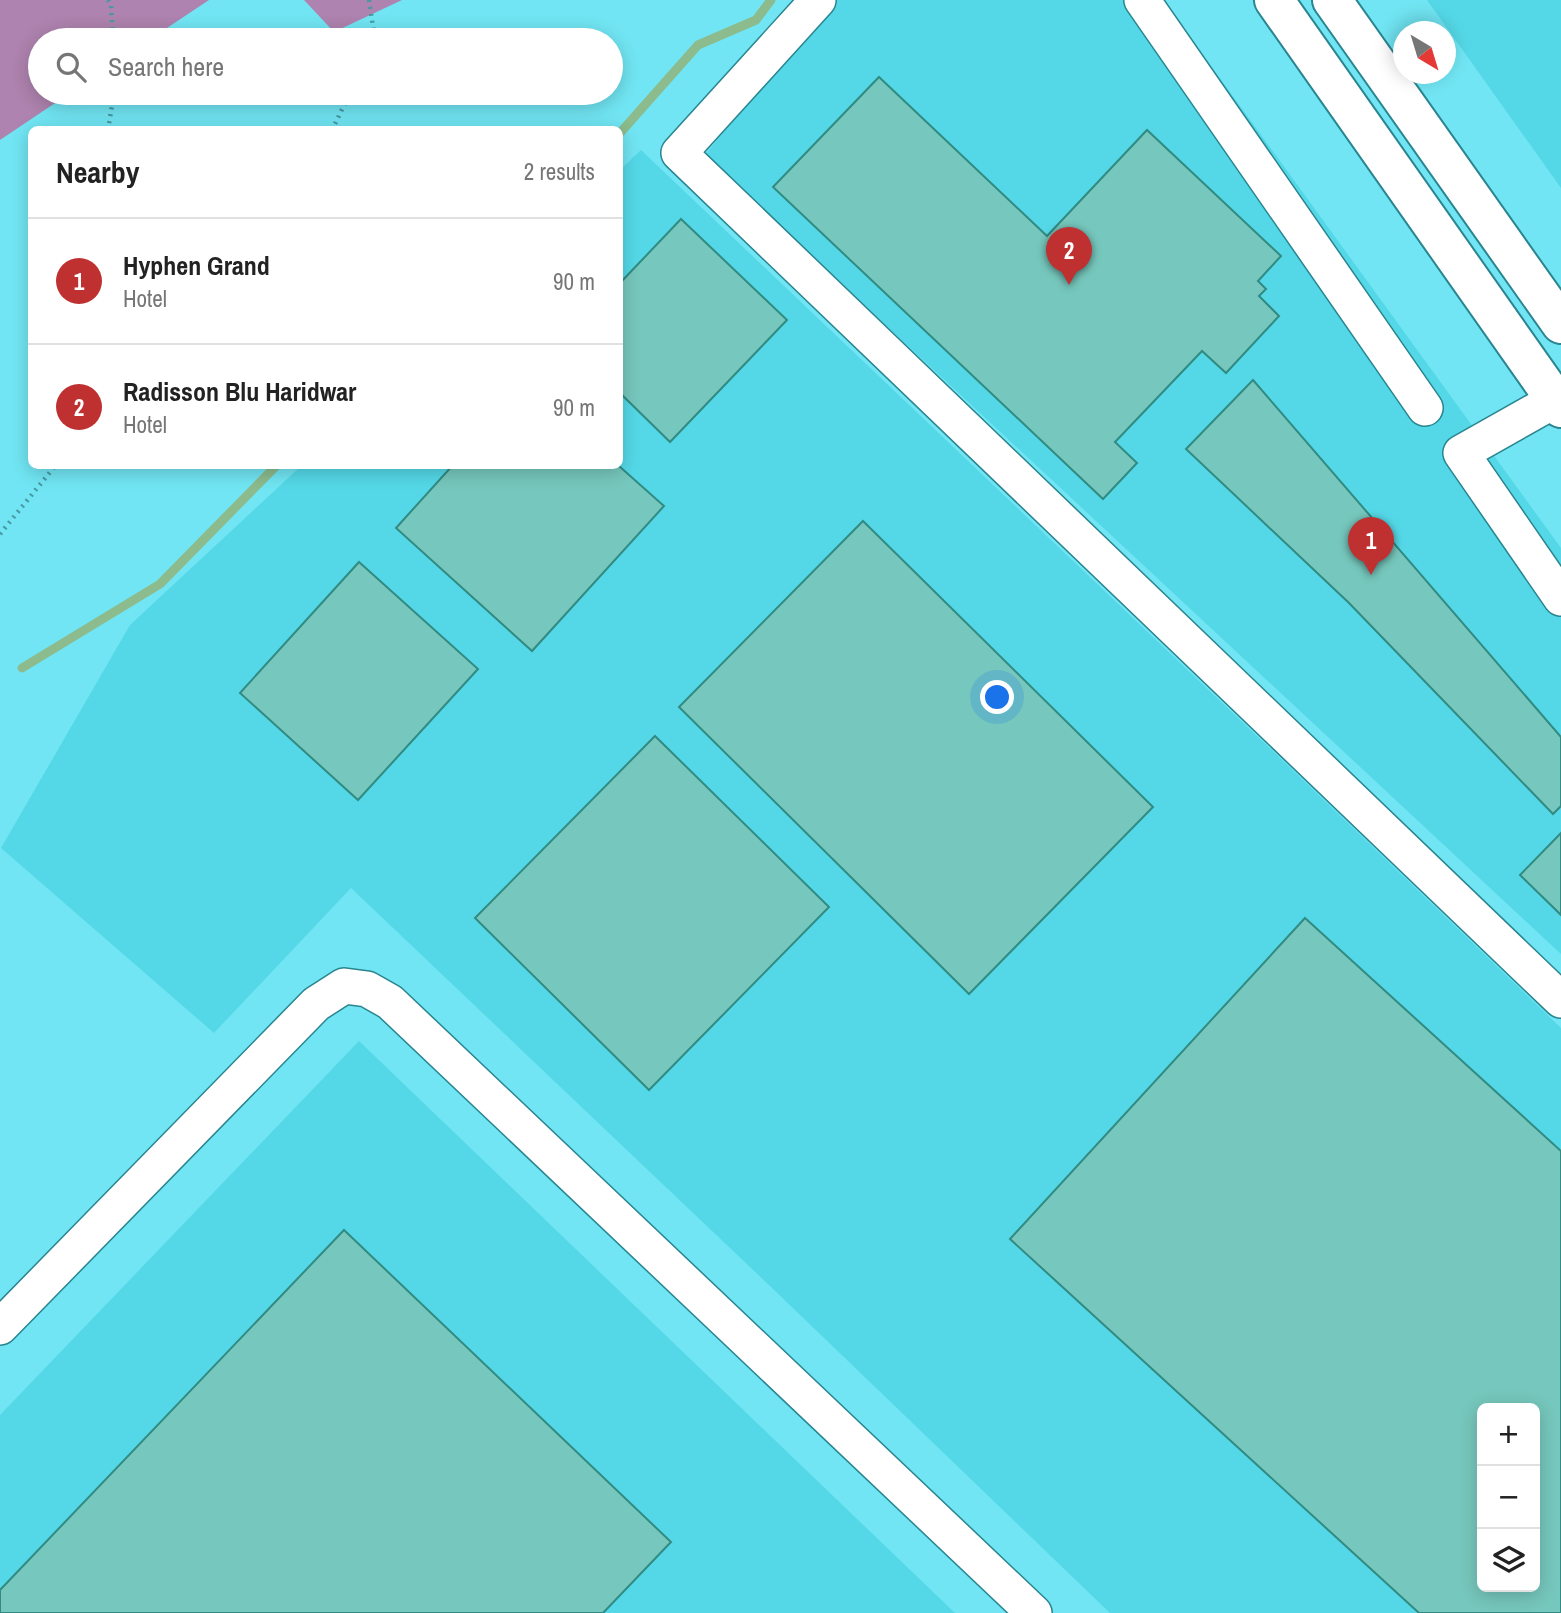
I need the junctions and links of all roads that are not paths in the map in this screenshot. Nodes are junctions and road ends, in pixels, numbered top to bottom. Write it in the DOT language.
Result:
graph roads {
  1 [pos="818,0"];
  2 [pos="1142,0"];
  3 [pos="1274,0"];
  4 [pos="1332,0"];
  5 [pos="1561,324"];
  6 [pos="1558,404"];
  7 [pos="1425,408"];
  8 [pos="1561,598"];
  9 [pos="1561,1000"];
  10 [pos="0,1327"];
  11 [pos="1034,1613"];
  1 -- 9 [label="street"];
  2 -- 7 [label="street"];
  3 -- 6 [label="main road"];
  4 -- 5 [label="main road"];
  6 -- 8 [label="street"];
  10 -- 11 [label="street"];
}
